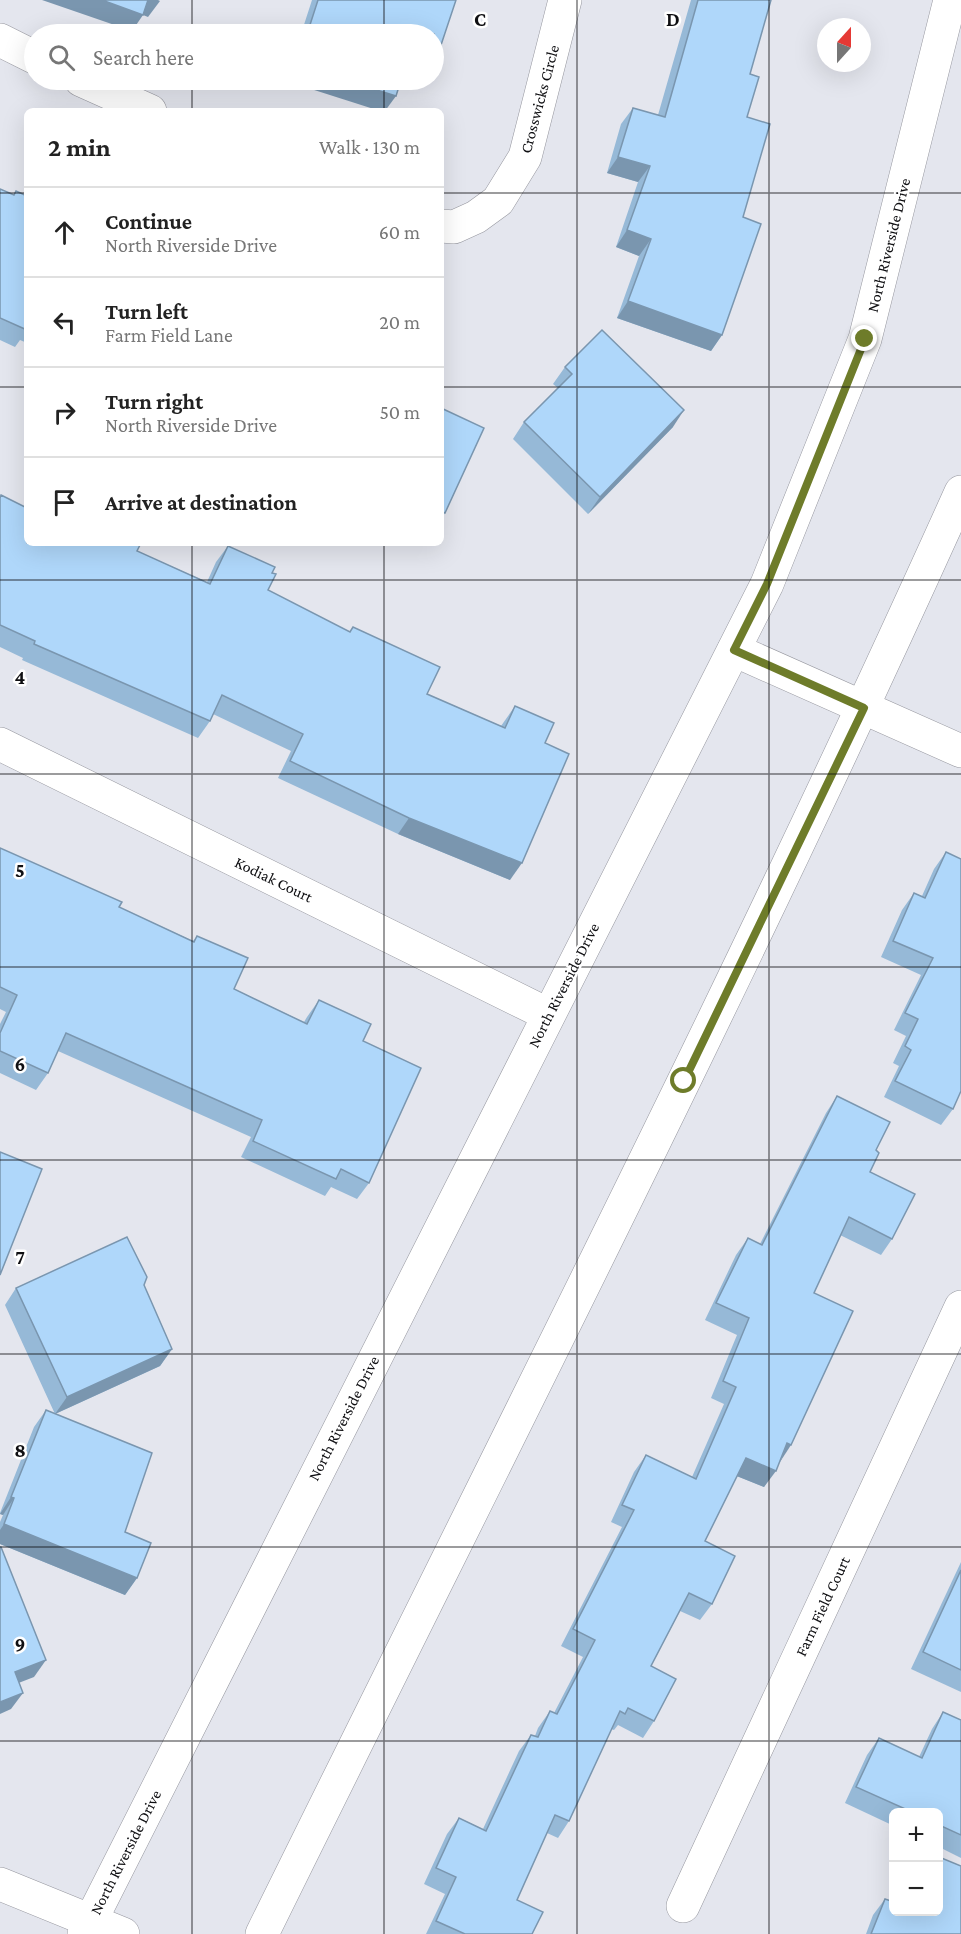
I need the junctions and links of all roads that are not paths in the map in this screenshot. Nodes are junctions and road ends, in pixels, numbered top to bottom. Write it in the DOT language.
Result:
graph roads {
  1 [pos="565,0"];
  2 [pos="950,0"];
  3 [pos="0,40"];
  4 [pos="24,52"];
  5 [pos="103,90"];
  6 [pos="143,108"];
  7 [pos="444,226"];
  8 [pos="961,492"];
  9 [pos="734,650"];
  10 [pos="864,708"];
  11 [pos="0,744"];
  12 [pos="961,751"];
  13 [pos="548,1014"];
  14 [pos="961,1307"];
  15 [pos="0,1884"];
  16 [pos="683,1906"];
  17 [pos="87,1927"];
  18 [pos="123,1934"];
  19 [pos="262,1934"];
  1 -- 7 [label="main road, Crosswicks Circle"];
  2 -- 9 [label="main road, North Riverside Drive"];
  3 -- 4 [label="main road"];
  5 -- 6 [label="main road"];
  8 -- 10 [label="main road"];
  9 -- 10 [label="main road"];
  9 -- 13 [label="main road, North Riverside Drive"];
  10 -- 12 [label="main road"];
  10 -- 19 [label="main road"];
  11 -- 13 [label="main road, Kodiak Court"];
  13 -- 17 [label="main road, North Riverside Drive"];
  14 -- 16 [label="main road, Farm Field Court"];
  15 -- 17 [label="main road"];
  17 -- 18 [label="main road"];
}
